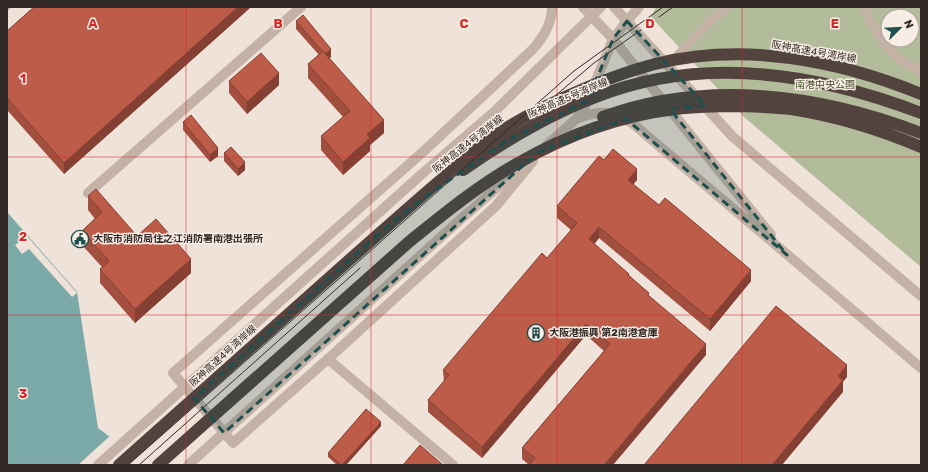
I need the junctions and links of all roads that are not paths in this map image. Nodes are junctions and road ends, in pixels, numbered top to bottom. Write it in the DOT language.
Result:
graph roads {
  1 [pos="301,7"];
  2 [pos="552,7"];
  3 [pos="583,7"];
  4 [pos="601,7"];
  5 [pos="614,7"];
  6 [pos="639,7"];
  7 [pos="727,7"];
  8 [pos="864,7"];
  9 [pos="592,16"];
  10 [pos="627,21"];
  11 [pos="613,39"];
  12 [pos="678,55"];
  13 [pos="921,72"];
  14 [pos="921,94"];
  15 [pos="921,113"];
  16 [pos="576,119"];
  17 [pos="921,133"];
  18 [pos="544,147"];
  19 [pos="921,147"];
  20 [pos="88,193"];
  21 [pos="391,223"];
  22 [pos="410,241"];
  23 [pos="787,255"];
  24 [pos="921,296"];
  25 [pos="328,359"];
  26 [pos="921,368"];
  27 [pos="98,465"];
  28 [pos="119,465"];
  29 [pos="158,465"];
  30 [pos="188,465"];
  31 [pos="453,465"];
  1 -- 20 [label="street"];
  2 -- 25 [label="street"];
  3 -- 9 [label="street"];
  4 -- 9 [label="street"];
  5 -- 10 [label="street"];
  6 -- 10 [label="street"];
  7 -- 12 [label="street"];
  8 -- 13 [label="street"];
  9 -- 11 [label="street"];
  9 -- 27 [label="street"];
  10 -- 11 [label="street"];
  10 -- 24 [label="street"];
  11 -- 16 [label="street"];
  11 -- 23 [label="street"];
  14 -- 21 [label="highway, 阪神高速4号湾岸線"];
  15 -- 21 [label="highway, 阪神高速5号湾岸線"];
  16 -- 18 [label="street"];
  16 -- 23 [label="street"];
  17 -- 22 [label="highway"];
  18 -- 25 [label="street"];
  18 -- 30 [label="street"];
  19 -- 22 [label="highway"];
  21 -- 28 [label="highway, 阪神高速4号湾岸線"];
  22 -- 29 [label="highway"];
  23 -- 26 [label="street"];
  25 -- 31 [label="street"];
}
